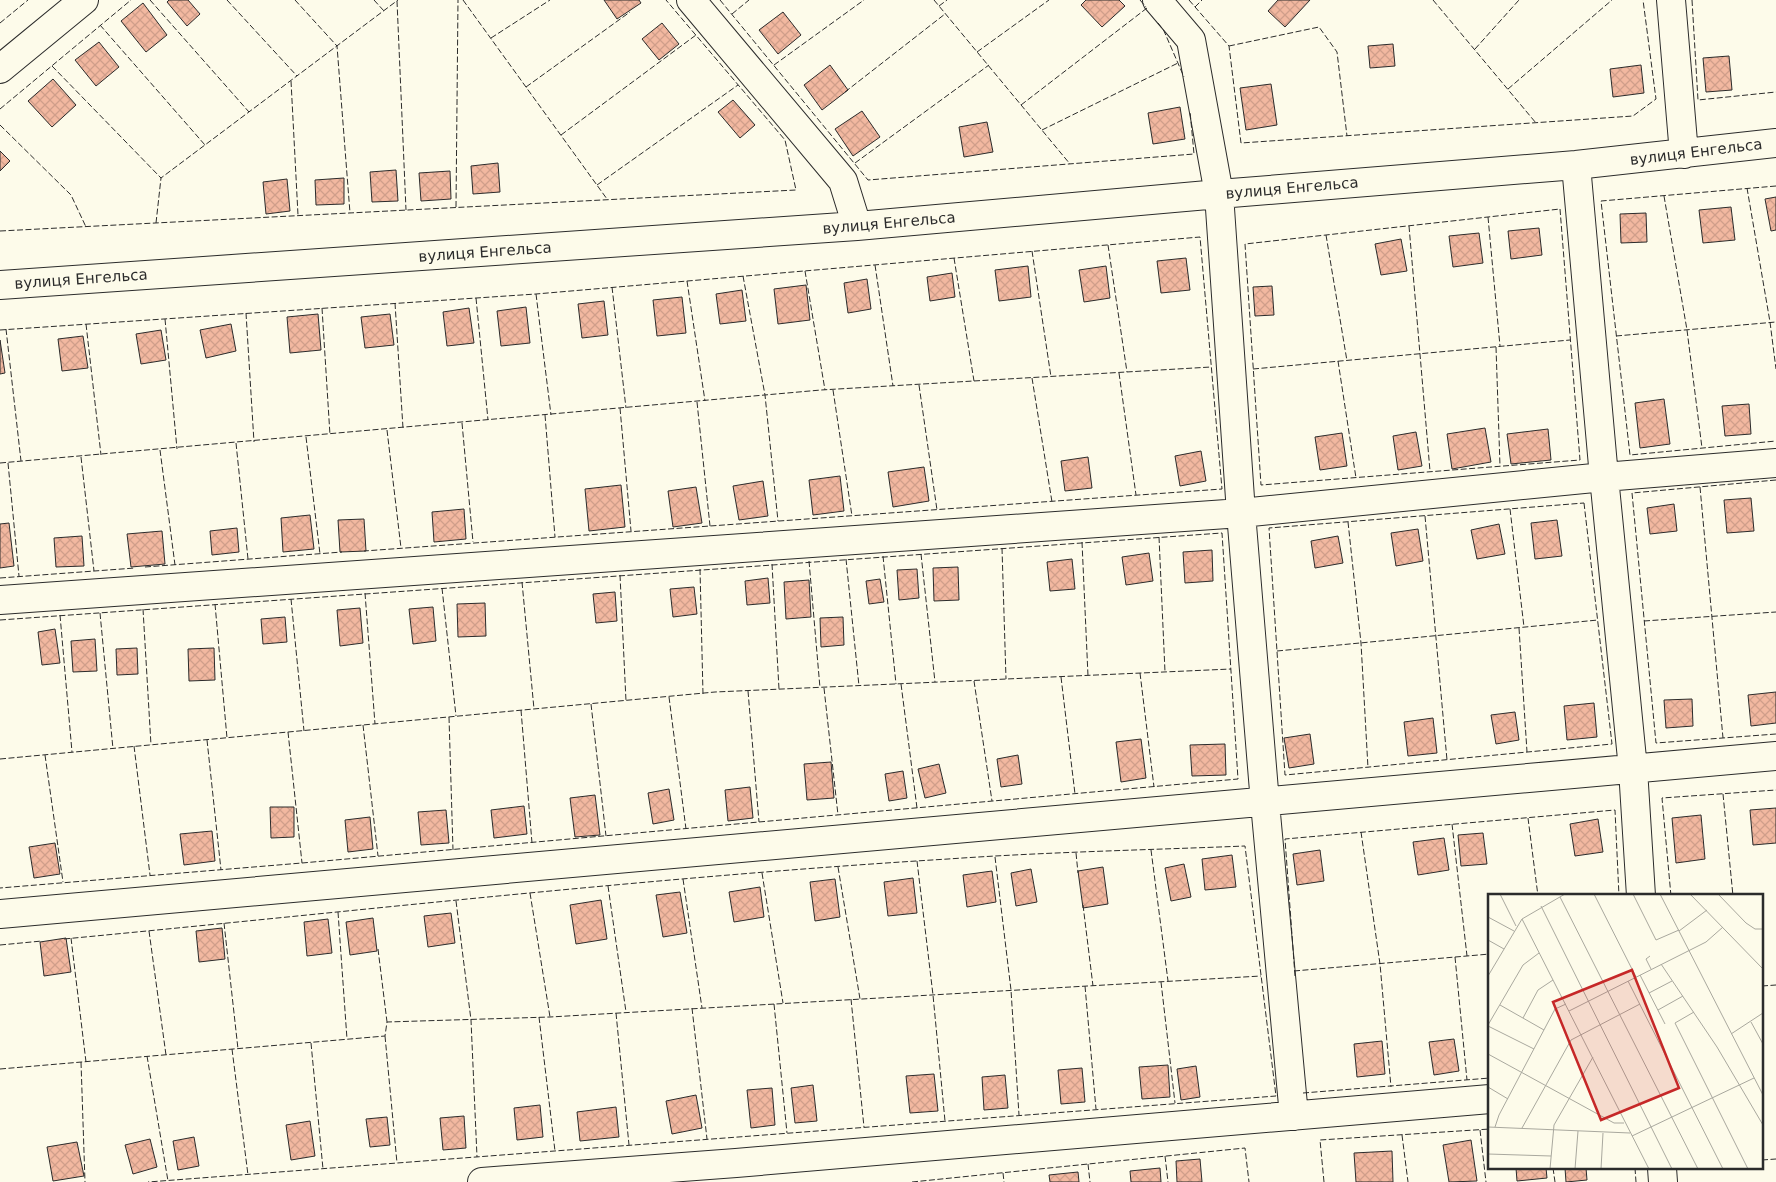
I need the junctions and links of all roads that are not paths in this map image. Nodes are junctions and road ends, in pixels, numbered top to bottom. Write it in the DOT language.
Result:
graph roads {
  1 [pos="84,0"];
  2 [pos="691,0"];
  3 [pos="1157,0"];
  4 [pos="1671,0"];
  5 [pos="0,69"];
  6 [pos="1776,143"];
  7 [pos="1684,154"];
  8 [pos="1576,165"];
  9 [pos="1219,194"];
  10 [pos="857,226"];
  11 [pos="0,285"];
  12 [pos="1776,463"];
  13 [pos="1604,478"];
  14 [pos="1241,513"];
  15 [pos="0,600"];
  16 [pos="1776,756"];
  17 [pos="1632,769"];
  18 [pos="1265,803"];
  19 [pos="1641,894"];
  20 [pos="0,914"];
  21 [pos="1488,1099"];
  22 [pos="1294,1116"];
  23 [pos="482,1182"];
  1 -- 5 [label="street"];
  2 -- 10 [label="street"];
  3 -- 9 [label="street"];
  4 -- 7 [label="street"];
  6 -- 7 [label="street, вулиця Енгельса"];
  7 -- 8 [label="street, вулиця Енгельса"];
  8 -- 9 [label="street, вулиця Енгельса"];
  8 -- 13 [label="street"];
  9 -- 10 [label="street, вулиця Енгельса"];
  9 -- 14 [label="street"];
  10 -- 11 [label="street, вулиця Енгельса"];
  12 -- 13 [label="street"];
  13 -- 14 [label="street"];
  13 -- 17 [label="street"];
  14 -- 15 [label="street"];
  14 -- 18 [label="street"];
  16 -- 17 [label="street"];
  17 -- 18 [label="street"];
  17 -- 19 [label="street"];
  18 -- 20 [label="street"];
  18 -- 22 [label="street"];
  21 -- 22 [label="street"];
  22 -- 23 [label="street"];
}
